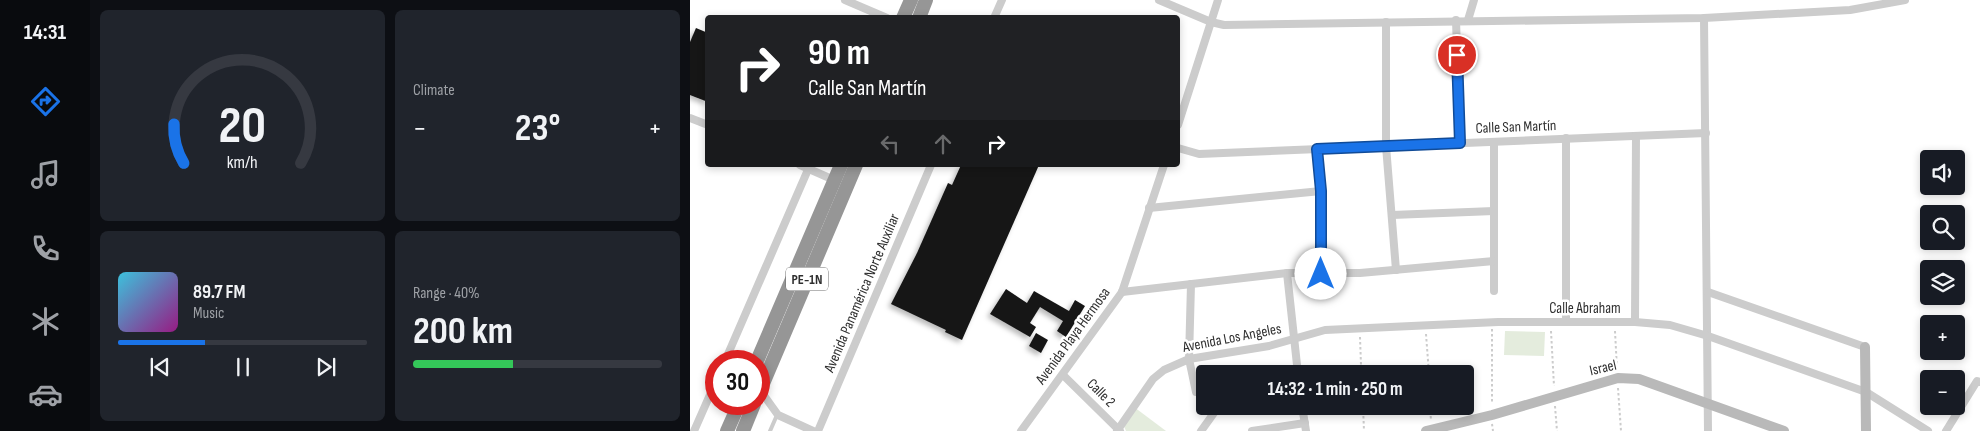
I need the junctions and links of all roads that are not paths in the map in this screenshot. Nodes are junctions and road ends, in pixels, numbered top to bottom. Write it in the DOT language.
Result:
graph roads {
  1 [pos="845,0"];
  2 [pos="911,0"];
  3 [pos="926,0"];
  4 [pos="1002,0"];
  5 [pos="1159,0"];
  6 [pos="1218,0"];
  7 [pos="1474,0"];
  8 [pos="1905,0"];
  9 [pos="861,3"];
  10 [pos="870,14"];
  11 [pos="904,15"];
  12 [pos="920,15"];
  13 [pos="995,15"];
  14 [pos="1704,18"];
  15 [pos="1456,20"];
  16 [pos="1468,20"];
  17 [pos="1211,22"];
  18 [pos="1386,22"];
  19 [pos="690,118"];
  20 [pos="1180,119"];
  21 [pos="705,124"];
  22 [pos="1706,133"];
  23 [pos="1636,136"];
  24 [pos="1566,138"];
  25 [pos="1494,142"];
  26 [pos="1460,143"];
  27 [pos="1386,146"];
  28 [pos="1180,149"];
  29 [pos="1317,149"];
  30 [pos="809,167"];
  31 [pos="839,167"];
  32 [pos="855,167"];
  33 [pos="930,167"];
  34 [pos="1163,167"];
  35 [pos="834,180"];
  36 [pos="1321,191"];
  37 [pos="1149,208"];
  38 [pos="1494,211"];
  39 [pos="1392,215"];
  40 [pos="1494,261"];
  41 [pos="1396,270"];
  42 [pos="1287,273"];
  43 [pos="1321,274"];
  44 [pos="1191,284"];
  45 [pos="1494,291"];
  46 [pos="1122,292"];
  47 [pos="1708,292"];
  48 [pos="1566,322"];
  49 [pos="1635,322"];
  50 [pos="1708,336"];
  51 [pos="1295,340"];
  52 [pos="1865,347"];
  53 [pos="730,350"];
  54 [pos="762,350"];
  55 [pos="1189,359"];
  56 [pos="1297,365"];
  57 [pos="770,366"];
  58 [pos="1063,375"];
  59 [pos="1979,381"];
  60 [pos="1196,392"];
  61 [pos="1866,392"];
  62 [pos="1708,404"];
  63 [pos="770,405"];
  64 [pos="705,406"];
  65 [pos="734,415"];
  66 [pos="749,415"];
  67 [pos="778,415"];
  68 [pos="1213,415"];
  69 [pos="1305,427"];
  70 [pos="1429,430"];
  71 [pos="694,431"];
  72 [pos="727,431"];
  73 [pos="742,431"];
  74 [pos="770,431"];
  75 [pos="813,431"];
  76 [pos="818,431"];
  77 [pos="1021,431"];
  78 [pos="1118,431"];
  79 [pos="1201,431"];
  80 [pos="1252,431"];
  81 [pos="1708,431"];
  82 [pos="1784,431"];
  83 [pos="1866,431"];
  84 [pos="1928,431"];
  85 [pos="1946,431"];
  1 -- 9 [label="street"];
  2 -- 11 [label="highway"];
  3 -- 12 [label="highway"];
  4 -- 13 [label="street"];
  5 -- 17 [label="street"];
  6 -- 17 [label="street"];
  7 -- 16 [label="street"];
  8 -- 14 [label="street"];
  9 -- 10 [label="street"];
  14 -- 16 [label="street"];
  14 -- 22 [label="street"];
  15 -- 16 [label="street"];
  15 -- 18 [label="street"];
  15 -- 26 [label="street"];
  17 -- 18 [label="street"];
  17 -- 20 [label="street"];
  18 -- 27 [label="street"];
  19 -- 21 [label="street"];
  22 -- 23 [label="street, Calle San Martín"];
  22 -- 47 [label="street"];
  23 -- 24 [label="street, Calle San Martín"];
  23 -- 49 [label="street"];
  24 -- 25 [label="street, Calle San Martín"];
  24 -- 48 [label="street"];
  25 -- 26 [label="street, Calle San Martín"];
  25 -- 38 [label="street"];
  26 -- 27 [label="street, Calle San Martín"];
  27 -- 29 [label="street, Calle San Martín"];
  27 -- 39 [label="street"];
  28 -- 29 [label="street, Calle San Martín"];
  29 -- 36 [label="street"];
  30 -- 35 [label="street"];
  30 -- 53 [label="street"];
  31 -- 35 [label="highway, PE-1N"];
  32 -- 57 [label="highway, PE-1N"];
  33 -- 76 [label="street, Avenida Panamérica Norte Auxiliar"];
  34 -- 37 [label="street, Avenida Playa Hermosa"];
  35 -- 54 [label="highway, PE-1N"];
  36 -- 37 [label="street"];
  36 -- 43 [label="street"];
  37 -- 46 [label="street, Avenida Playa Hermosa"];
  38 -- 39 [label="street"];
  38 -- 40 [label="street"];
  39 -- 41 [label="street"];
  40 -- 41 [label="street"];
  40 -- 45 [label="street"];
  41 -- 43 [label="street"];
  42 -- 43 [label="street"];
  42 -- 44 [label="street"];
  42 -- 51 [label="street"];
  44 -- 46 [label="street"];
  44 -- 55 [label="street"];
  46 -- 58 [label="street, Avenida Playa Hermosa"];
  47 -- 50 [label="street"];
  47 -- 52 [label="street"];
  48 -- 49 [label="street, Calle Abraham"];
  48 -- 51 [label="street, Calle Abraham"];
  49 -- 50 [label="street, Calle Abraham"];
  50 -- 61 [label="street, Calle Abraham"];
  50 -- 62 [label="street"];
  51 -- 55 [label="street, Avenida Los Angeles"];
  51 -- 56 [label="street"];
  52 -- 61 [label="street"];
  55 -- 60 [label="street"];
  55 -- 78 [label="street, Avenida Los Angeles"];
  58 -- 77 [label="street, Avenida Playa Hermosa"];
  58 -- 78 [label="street, Calle 2"];
  59 -- 85 [label="street"];
  61 -- 83 [label="street"];
  61 -- 84 [label="street, Calle Abraham"];
  62 -- 70 [label="street, Israel"];
  62 -- 81 [label="street"];
  62 -- 82 [label="street, Israel"];
  63 -- 67 [label="street"];
  64 -- 71 [label="street"];
  65 -- 72 [label="highway"];
  66 -- 73 [label="highway"];
  67 -- 74 [label="lane"];
  67 -- 75 [label="street"];
  68 -- 79 [label="street"];
  69 -- 80 [label="street"];
}
